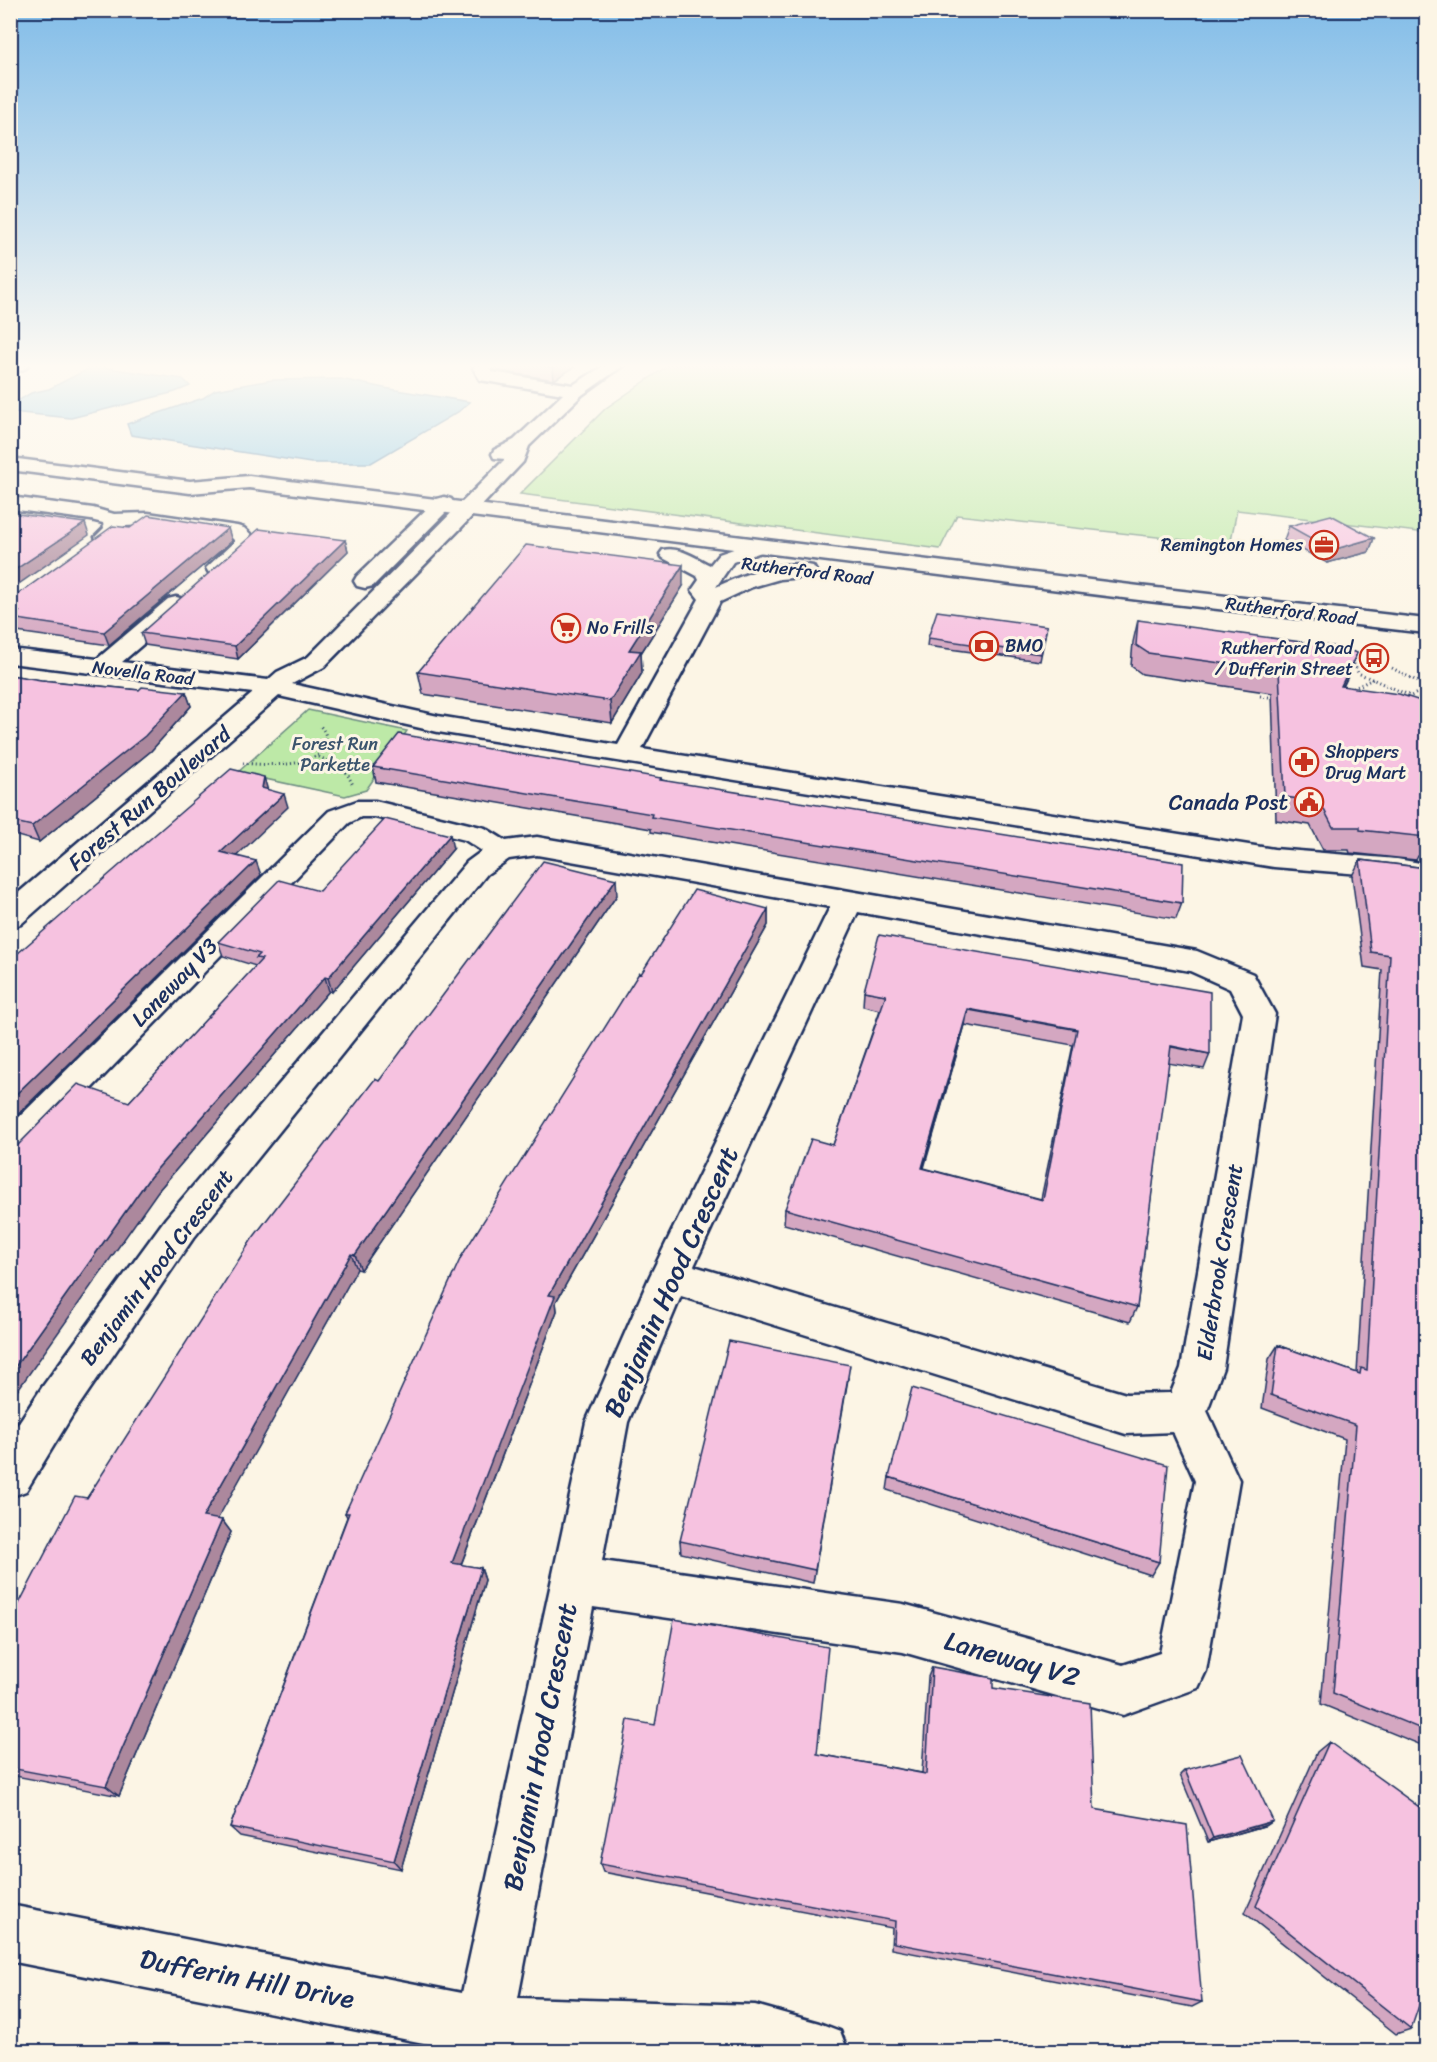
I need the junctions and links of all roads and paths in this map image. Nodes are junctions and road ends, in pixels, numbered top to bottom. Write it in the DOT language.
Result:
graph roads {
  1 [pos="491,461"];
  2 [pos="512,461"];
  3 [pos="10,464"];
  4 [pos="472,478"];
  5 [pos="190,487"];
  6 [pos="249,502"];
  7 [pos="10,503"];
  8 [pos="455,503"];
  9 [pos="113,520"];
  10 [pos="412,523"];
  11 [pos="451,527"];
  12 [pos="760,546"];
  13 [pos="86,551"];
  14 [pos="670,554"];
  15 [pos="723,561"];
  16 [pos="805,571"];
  17 [pos="711,589"];
  18 [pos="352,594"];
  19 [pos="1426,626"];
  20 [pos="305,643"];
  21 [pos="1426,646"];
  22 [pos="10,656"];
  23 [pos="1354,664"];
  24 [pos="101,668"];
  25 [pos="1392,668"];
  26 [pos="1373,680"];
  27 [pos="281,683"];
  28 [pos="1426,688"];
  29 [pos="1340,694"];
  30 [pos="1260,696"];
  31 [pos="1283,699"];
  32 [pos="314,721"];
  33 [pos="626,754"];
  34 [pos="319,757"];
  35 [pos="243,763"];
  36 [pos="348,813"];
  37 [pos="501,851"];
  38 [pos="1426,873"];
  39 [pos="848,901"];
  40 [pos="18,902"];
  41 [pos="10,1149"];
  42 [pos="670,1276"];
  43 [pos="1185,1412"];
  44 [pos="10,1476"];
  45 [pos="574,1581"];
  46 [pos="10,1933"];
  47 [pos="494,2043"];
  48 [pos="819,2052"];
  1 -- 4 [label="street"];
  2 -- 8 [label="street"];
  3 -- 5 [label="street, Rutherford Road"];
  5 -- 6 [label="street, Rutherford Road"];
  5 -- 8 [label="street, Rutherford Road"];
  7 -- 9 [label="street"];
  8 -- 10 [label="street"];
  8 -- 11 [label="street, Forest Run Boulevard"];
  8 -- 12 [label="street, Rutherford Road"];
  9 -- 13 [label="street"];
  9 -- 24 [label="street"];
  10 -- 11 [label="street, Rutherford Road"];
  10 -- 18 [label="street"];
  11 -- 14 [label="street, Rutherford Road"];
  11 -- 27 [label="street, Forest Run Boulevard"];
  12 -- 15 [label="street"];
  12 -- 19 [label="street, Rutherford Road"];
  14 -- 15 [label="street, Rutherford Road"];
  14 -- 17 [label="street"];
  15 -- 16 [label="street, Rutherford Road"];
  15 -- 17 [label="street"];
  16 -- 17 [label="street"];
  16 -- 21 [label="street, Rutherford Road"];
  17 -- 33 [label="street"];
  20 -- 27 [label="street, Forest Run Boulevard"];
  22 -- 24 [label="street, Novella Road"];
  23 -- 26 [label="path"];
  24 -- 27 [label="street, Novella Road"];
  25 -- 28 [label="path"];
  26 -- 28 [label="path"];
  26 -- 29 [label="path"];
  27 -- 33 [label="street, Novella Road"];
  27 -- 40 [label="street, Forest Run Boulevard"];
  30 -- 31 [label="path"];
  32 -- 34 [label="path"];
  33 -- 38 [label="street, Novella Road"];
  34 -- 35 [label="path"];
  34 -- 36 [label="path"];
  36 -- 37 [label="street"];
  36 -- 41 [label="street, Laneway V3"];
  37 -- 39 [label="street, Benjamin Hood Crescent"];
  37 -- 44 [label="street, Benjamin Hood Crescent"];
  39 -- 42 [label="street, Benjamin Hood Crescent"];
  39 -- 43 [label="street, Elderbrook Crescent"];
  42 -- 43 [label="street"];
  42 -- 45 [label="street, Benjamin Hood Crescent"];
  43 -- 45 [label="street, Laneway V2"];
  45 -- 47 [label="street, Benjamin Hood Crescent"];
  46 -- 47 [label="street, Dufferin Hill Drive"];
  47 -- 48 [label="street, Dufferin Hill Drive"];
}
